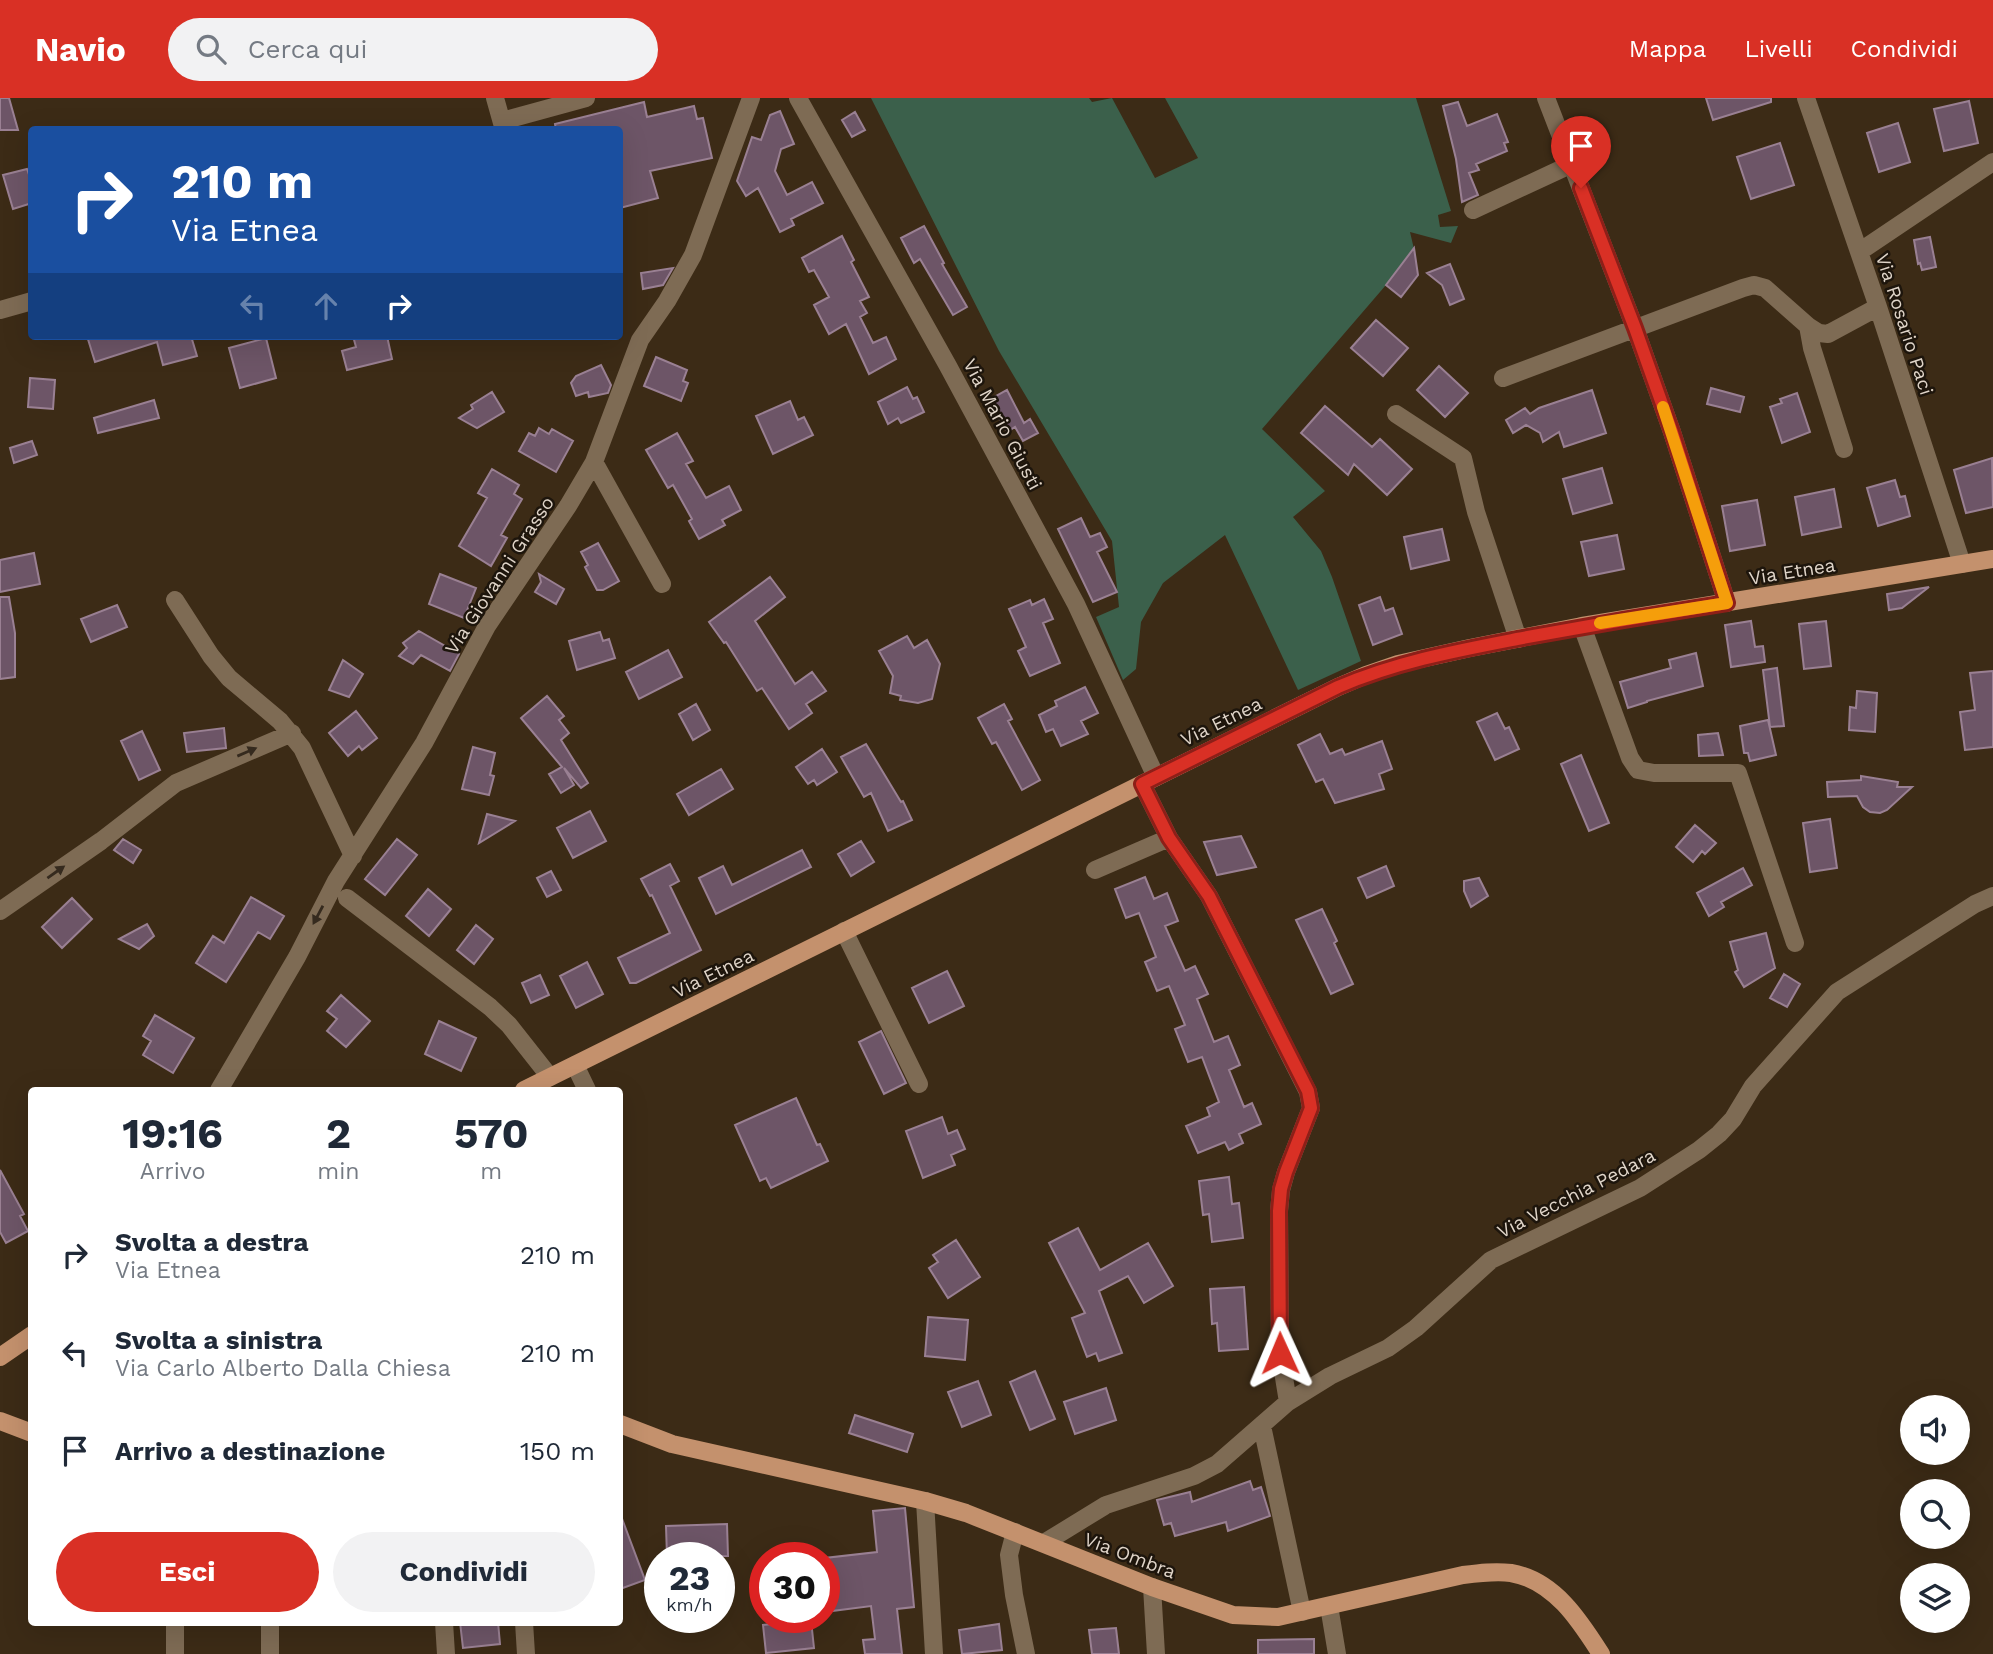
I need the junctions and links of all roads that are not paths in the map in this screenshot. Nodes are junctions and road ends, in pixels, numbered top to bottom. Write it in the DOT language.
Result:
graph roads {
  1 [pos="495,98"];
  2 [pos="586,98"];
  3 [pos="751,98"];
  4 [pos="798,98"];
  5 [pos="1546,98"];
  6 [pos="1806,98"];
  7 [pos="503,125"];
  8 [pos="1993,162"];
  9 [pos="1572,164"];
  10 [pos="1473,210"];
  11 [pos="1859,252"];
  12 [pos="28,303"];
  13 [pos="1878,307"];
  14 [pos="0,310"];
  15 [pos="1808,326"];
  16 [pos="1635,328"];
  17 [pos="1503,378"];
  18 [pos="1396,414"];
  19 [pos="1844,449"];
  20 [pos="594,462"];
  21 [pos="1993,559"];
  22 [pos="1962,564"];
  23 [pos="662,584"];
  24 [pos="175,600"];
  25 [pos="1727,603"];
  26 [pos="1582,626"];
  27 [pos="1518,639"];
  28 [pos="292,733"];
  29 [pos="1149,781"];
  30 [pos="1169,838"];
  31 [pos="353,856"];
  32 [pos="1095,870"];
  33 [pos="1993,896"];
  34 [pos="347,898"];
  35 [pos="0,911"];
  36 [pos="844,931"];
  37 [pos="1795,943"];
  38 [pos="575,1065"];
  39 [pos="550,1077"];
  40 [pos="919,1084"];
  41 [pos="221,1087"];
  42 [pos="530,1087"];
  43 [pos="586,1087"];
  44 [pos="28,1335"];
  45 [pos="28,1337"];
  46 [pos="0,1345"];
  47 [pos="0,1357"];
  48 [pos="1288,1402"];
  49 [pos="0,1421"];
  50 [pos="623,1425"];
  51 [pos="1262,1426"];
  52 [pos="0,1432"];
  53 [pos="28,1432"];
  54 [pos="28,1434"];
  55 [pos="925,1501"];
  56 [pos="1015,1532"];
  57 [pos="1044,1543"];
  58 [pos="1152,1587"];
  59 [pos="1329,1606"];
  60 [pos="1302,1612"];
  61 [pos="176,1626"];
  62 [pos="270,1626"];
  63 [pos="444,1626"];
  64 [pos="524,1626"];
  65 [pos="174,1654"];
  66 [pos="270,1654"];
  67 [pos="446,1654"];
  68 [pos="526,1654"];
  69 [pos="934,1654"];
  70 [pos="1026,1654"];
  71 [pos="1156,1654"];
  72 [pos="1337,1654"];
  73 [pos="1601,1654"];
  1 -- 7 [label="street"];
  2 -- 7 [label="street"];
  3 -- 20 [label="street, Via Giovanni Grasso"];
  4 -- 29 [label="street, Via Mario Giusti"];
  5 -- 9 [label="street"];
  6 -- 11 [label="street, Via Rosario Paci"];
  8 -- 11 [label="street"];
  9 -- 10 [label="street"];
  9 -- 16 [label="street"];
  11 -- 13 [label="street, Via Rosario Paci"];
  12 -- 14 [label="street"];
  13 -- 15 [label="street"];
  13 -- 22 [label="street, Via Rosario Paci"];
  15 -- 16 [label="street"];
  15 -- 19 [label="street"];
  16 -- 17 [label="street"];
  16 -- 25 [label="street"];
  18 -- 27 [label="street"];
  20 -- 23 [label="street"];
  20 -- 31 [label="street, Via Giovanni Grasso"];
  21 -- 22 [label="main road, Via Etnea"];
  22 -- 25 [label="main road, Via Etnea"];
  24 -- 28 [label="street"];
  25 -- 26 [label="main road, Via Etnea"];
  26 -- 27 [label="main road, Via Etnea"];
  26 -- 37 [label="street"];
  27 -- 29 [label="main road, Via Etnea"];
  28 -- 31 [label="street"];
  35 -- 28 [label="street, one-way"];
  29 -- 30 [label="street, Via Mario Giusti"];
  29 -- 36 [label="main road, Via Etnea"];
  30 -- 32 [label="street"];
  30 -- 48 [label="street, Via Mario Giusti"];
  31 -- 41 [label="street, Via Giovanni Grasso, one-way"];
  33 -- 48 [label="street, Via Vecchia Pedara"];
  34 -- 39 [label="street"];
  36 -- 38 [label="main road, Via Etnea"];
  36 -- 40 [label="street"];
  38 -- 39 [label="main road, Via Etnea"];
  38 -- 43 [label="street"];
  39 -- 42 [label="main road, Via Etnea"];
  44 -- 46 [label="main road"];
  45 -- 47 [label="main road"];
  48 -- 51 [label="street, Via Vecchia Pedara"];
  49 -- 53 [label="main road"];
  50 -- 55 [label="main road, Via Ombra"];
  51 -- 57 [label="street, Via Vecchia Pedara"];
  51 -- 60 [label="street"];
  52 -- 54 [label="main road"];
  55 -- 56 [label="main road, Via Ombra"];
  55 -- 69 [label="street"];
  56 -- 57 [label="main road, Via Ombra"];
  56 -- 70 [label="street"];
  57 -- 58 [label="main road, Via Ombra"];
  58 -- 60 [label="main road, Via Ombra"];
  58 -- 71 [label="street"];
  59 -- 60 [label="main road, Via Ombra"];
  59 -- 72 [label="street"];
  59 -- 73 [label="main road, Via Ombra"];
  61 -- 65 [label="street"];
  62 -- 66 [label="street"];
  63 -- 67 [label="street"];
  64 -- 68 [label="street"];
}
